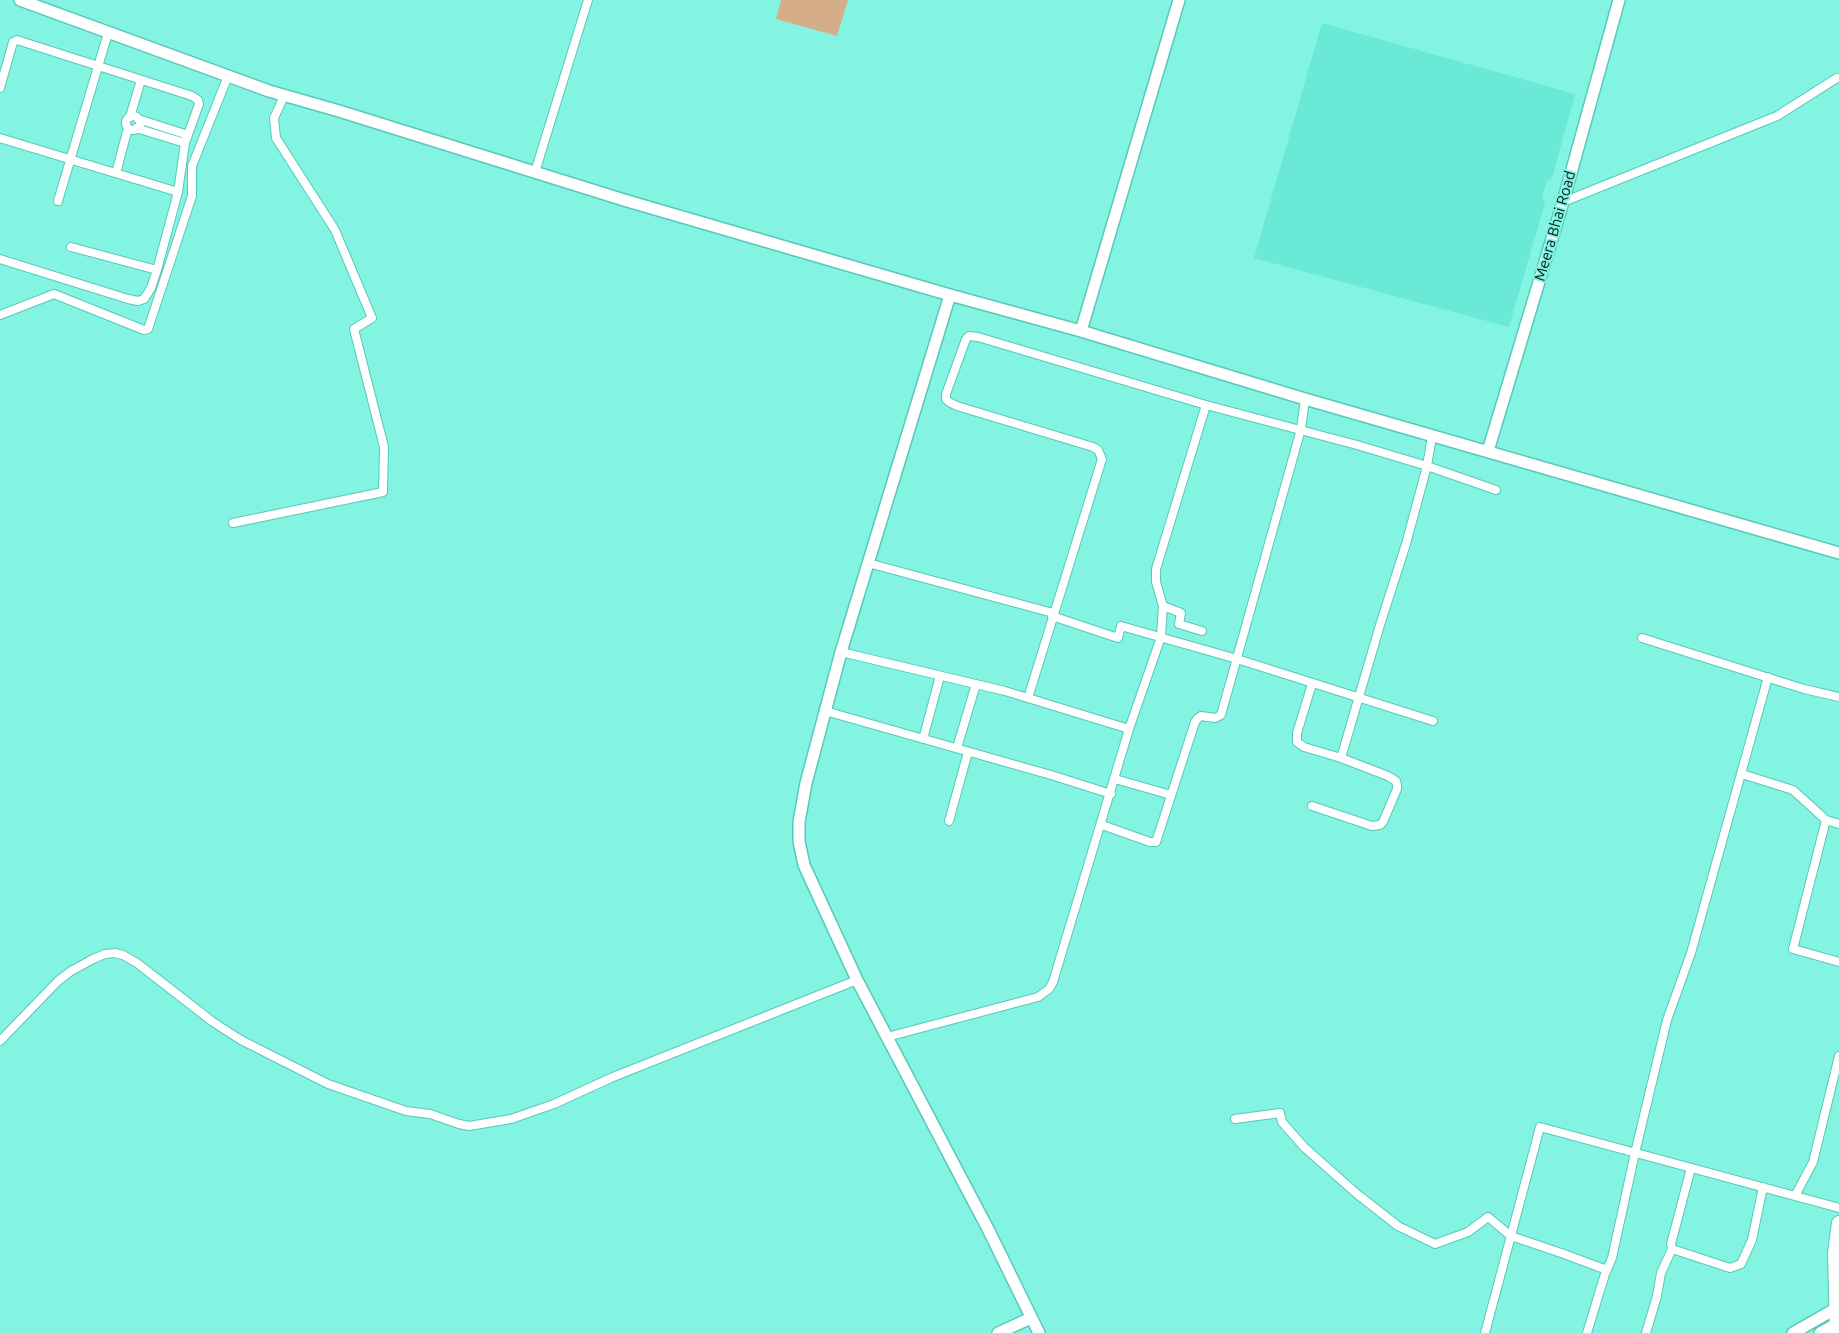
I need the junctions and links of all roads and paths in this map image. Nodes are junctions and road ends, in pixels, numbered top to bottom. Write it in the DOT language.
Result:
graph roads {
  1 [pos="20,0"];
  2 [pos="588,0"];
  3 [pos="1179,0"];
  4 [pos="1619,0"];
  5 [pos="108,32"];
  6 [pos="98,66"];
  7 [pos="228,76"];
  8 [pos="1837,78"];
  9 [pos="141,80"];
  10 [pos="0,88"];
  11 [pos="284,96"];
  12 [pos="134,118"];
  13 [pos="132,128"];
  14 [pos="0,138"];
  15 [pos="186,139"];
  16 [pos="69,160"];
  17 [pos="534,172"];
  18 [pos="116,173"];
  19 [pos="178,192"];
  20 [pos="58,201"];
  21 [pos="1563,202"];
  22 [pos="71,247"];
  23 [pos="0,259"];
  24 [pos="156,270"];
  25 [pos="950,295"];
  26 [pos="0,315"];
  27 [pos="1081,331"];
  28 [pos="1305,399"];
  29 [pos="1206,405"];
  30 [pos="1301,429"];
  31 [pos="1432,436"];
  32 [pos="1488,451"];
  33 [pos="1427,466"];
  34 [pos="1496,490"];
  35 [pos="233,523"];
  36 [pos="1839,553"];
  37 [pos="868,563"];
  38 [pos="1164,606"];
  39 [pos="1053,615"];
  40 [pos="1202,631"];
  41 [pos="1161,637"];
  42 [pos="1642,638"];
  43 [pos="841,652"];
  44 [pos="1237,659"];
  45 [pos="940,676"];
  46 [pos="1768,677"];
  47 [pos="976,684"];
  48 [pos="1312,684"];
  49 [pos="1839,697"];
  50 [pos="1028,698"];
  51 [pos="1358,698"];
  52 [pos="825,711"];
  53 [pos="1433,721"];
  54 [pos="1129,729"];
  55 [pos="923,739"];
  56 [pos="957,748"];
  57 [pos="968,752"];
  58 [pos="1341,758"];
  59 [pos="1742,774"];
  60 [pos="1115,779"];
  61 [pos="1110,794"];
  62 [pos="1171,796"];
  63 [pos="1312,806"];
  64 [pos="1826,820"];
  65 [pos="949,821"];
  66 [pos="1839,824"];
  67 [pos="1102,825"];
  68 [pos="1839,962"];
  69 [pos="857,980"];
  70 [pos="887,1036"];
  71 [pos="0,1041"];
  72 [pos="1839,1056"];
  73 [pos="1235,1118"];
  74 [pos="1635,1152"];
  75 [pos="1691,1168"];
  76 [pos="1763,1187"];
  77 [pos="1795,1196"];
  78 [pos="1839,1208"];
  79 [pos="1839,1224"];
  80 [pos="1510,1236"];
  81 [pos="1672,1249"];
  82 [pos="1607,1270"];
  83 [pos="1835,1309"];
  84 [pos="1031,1318"];
  85 [pos="1836,1328"];
  86 [pos="998,1333"];
  87 [pos="1039,1333"];
  88 [pos="1485,1333"];
  89 [pos="1587,1333"];
  90 [pos="1646,1333"];
  91 [pos="1793,1333"];
  92 [pos="1820,1333"];
  1 -- 5 [label="street"];
  2 -- 17 [label="street"];
  3 -- 27 [label="street"];
  4 -- 21 [label="street, Meera Bhai Road"];
  5 -- 6 [label="street"];
  5 -- 7 [label="street"];
  6 -- 9 [label="street"];
  6 -- 10 [label="street"];
  6 -- 16 [label="street"];
  7 -- 11 [label="street"];
  7 -- 26 [label="street"];
  8 -- 21 [label="street"];
  9 -- 12 [label="street"];
  9 -- 15 [label="street"];
  11 -- 17 [label="street"];
  11 -- 35 [label="street"];
  12 -- 13 [label="street"];
  12 -- 13 [label="street"];
  12 -- 15 [label="street"];
  13 -- 15 [label="street"];
  13 -- 18 [label="street"];
  14 -- 16 [label="street"];
  15 -- 19 [label="street"];
  16 -- 18 [label="street"];
  16 -- 20 [label="street"];
  17 -- 25 [label="street"];
  18 -- 19 [label="street"];
  19 -- 24 [label="street"];
  21 -- 32 [label="street, Meera Bhai Road"];
  22 -- 24 [label="street"];
  23 -- 24 [label="street"];
  25 -- 27 [label="street"];
  25 -- 37 [label="street"];
  27 -- 28 [label="street"];
  28 -- 30 [label="street"];
  28 -- 31 [label="street"];
  29 -- 30 [label="street"];
  29 -- 38 [label="street"];
  29 -- 39 [label="street"];
  30 -- 33 [label="street"];
  30 -- 44 [label="street"];
  31 -- 32 [label="street"];
  31 -- 33 [label="street"];
  32 -- 36 [label="street"];
  33 -- 34 [label="street"];
  33 -- 51 [label="street"];
  37 -- 39 [label="street"];
  37 -- 43 [label="street"];
  38 -- 40 [label="street"];
  38 -- 41 [label="street"];
  39 -- 41 [label="street"];
  39 -- 50 [label="street"];
  41 -- 44 [label="street"];
  41 -- 54 [label="street"];
  42 -- 46 [label="street"];
  43 -- 45 [label="street"];
  43 -- 52 [label="street"];
  44 -- 48 [label="street"];
  44 -- 62 [label="street"];
  45 -- 47 [label="street"];
  45 -- 55 [label="street"];
  46 -- 49 [label="street"];
  46 -- 59 [label="street"];
  47 -- 50 [label="street"];
  47 -- 56 [label="street"];
  48 -- 51 [label="street"];
  48 -- 58 [label="street"];
  50 -- 54 [label="street"];
  51 -- 53 [label="street"];
  51 -- 58 [label="street"];
  52 -- 55 [label="street"];
  52 -- 69 [label="street"];
  54 -- 60 [label="street"];
  55 -- 56 [label="street"];
  56 -- 57 [label="street"];
  57 -- 61 [label="street"];
  57 -- 65 [label="street"];
  58 -- 63 [label="street"];
  59 -- 64 [label="street"];
  59 -- 74 [label="street"];
  60 -- 61 [label="street"];
  60 -- 62 [label="street"];
  61 -- 67 [label="street"];
  62 -- 67 [label="street"];
  64 -- 66 [label="street"];
  64 -- 68 [label="street"];
  67 -- 70 [label="street"];
  69 -- 70 [label="street"];
  69 -- 71 [label="street"];
  70 -- 84 [label="street"];
  72 -- 77 [label="street"];
  73 -- 80 [label="street"];
  74 -- 75 [label="street"];
  74 -- 80 [label="street"];
  74 -- 82 [label="street"];
  75 -- 76 [label="street"];
  75 -- 81 [label="street"];
  76 -- 77 [label="street"];
  76 -- 81 [label="street"];
  77 -- 78 [label="street"];
  79 -- 83 [label="highway"];
  80 -- 82 [label="street"];
  80 -- 88 [label="street"];
  81 -- 90 [label="street"];
  82 -- 89 [label="street"];
  83 -- 85 [label="highway"];
  83 -- 91 [label="street"];
  84 -- 86 [label="street"];
  84 -- 87 [label="street"];
  85 -- 92 [label="street"];
}
